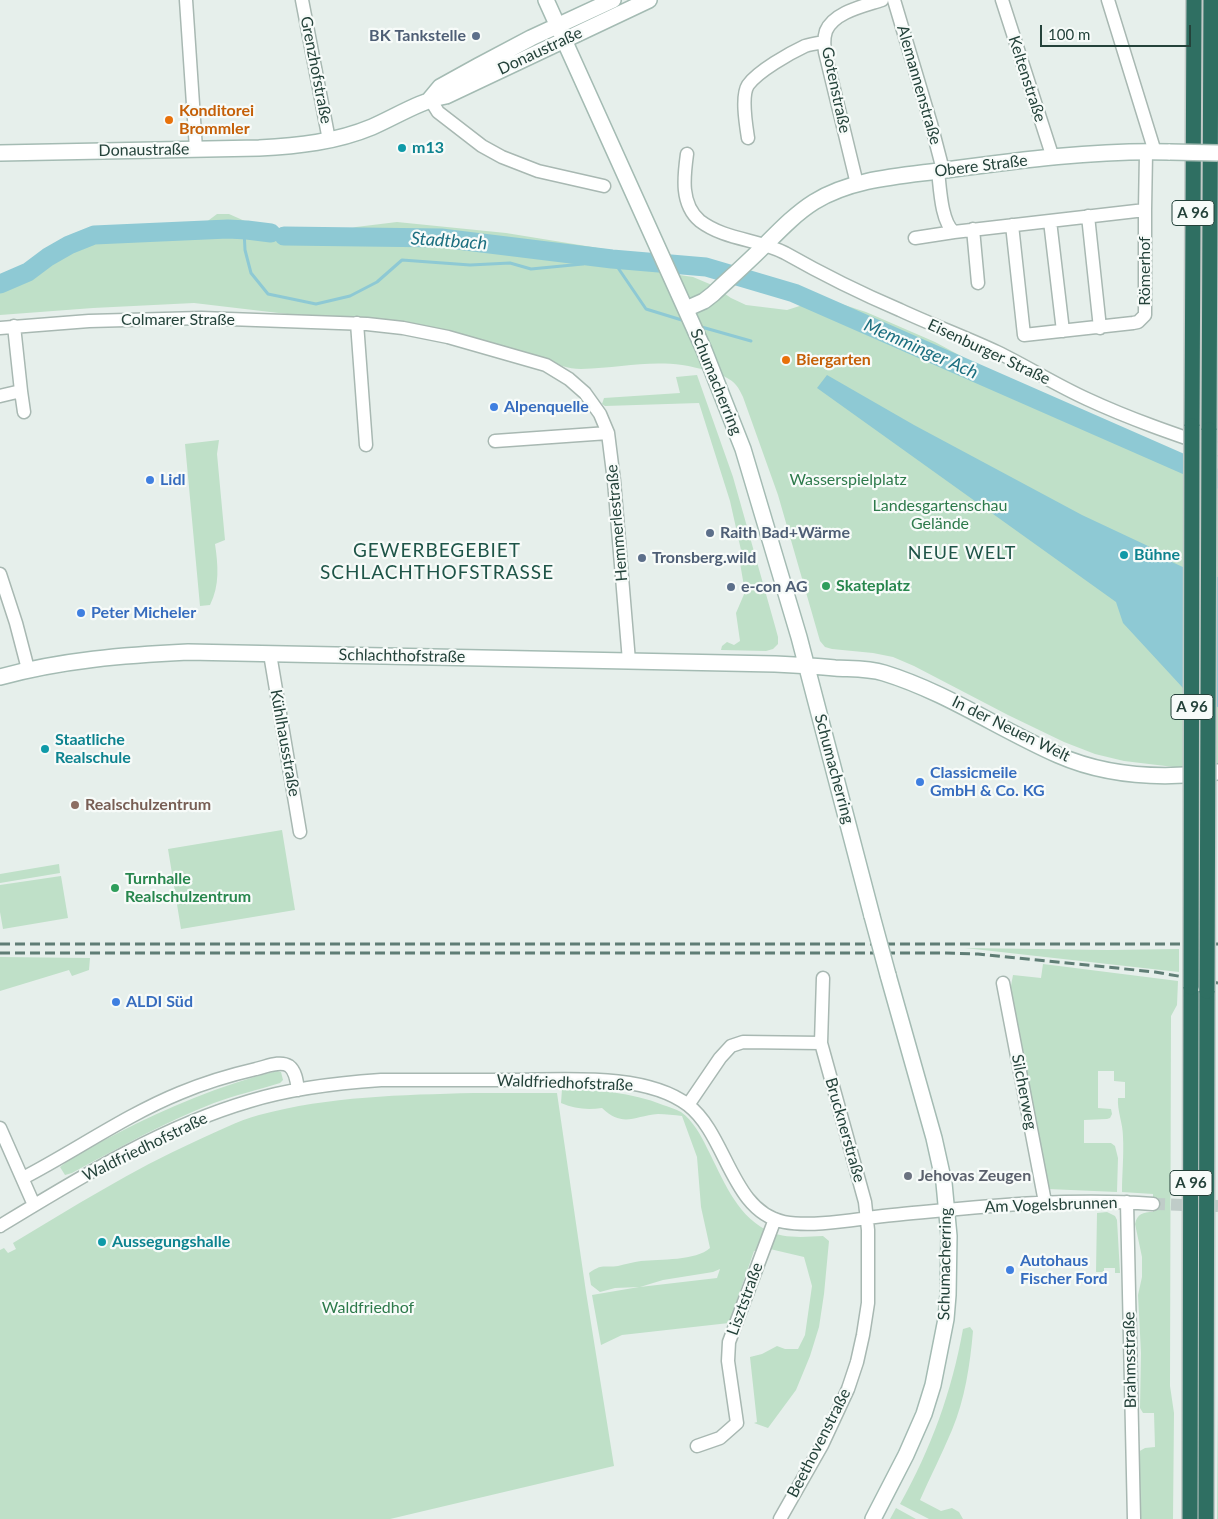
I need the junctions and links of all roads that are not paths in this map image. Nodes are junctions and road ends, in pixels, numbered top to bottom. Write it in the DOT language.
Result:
graph roads {
  1 [pos="186,0"];
  2 [pos="302,0"];
  3 [pos="546,0"];
  4 [pos="613,0"];
  5 [pos="649,0"];
  6 [pos="882,0"];
  7 [pos="894,0"];
  8 [pos="1002,0"];
  9 [pos="1108,0"];
  10 [pos="1194,0"];
  11 [pos="1211,0"];
  12 [pos="562,32"];
  13 [pos="824,42"];
  14 [pos="430,99"];
  15 [pos="748,138"];
  16 [pos="329,140"];
  17 [pos="196,150"];
  18 [pos="1157,152"];
  19 [pos="1218,152"];
  20 [pos="0,153"];
  21 [pos="687,154"];
  22 [pos="1053,158"];
  23 [pos="941,171"];
  24 [pos="857,184"];
  25 [pos="604,186"];
  26 [pos="1145,210"];
  27 [pos="1088,216"];
  28 [pos="1050,221"];
  29 [pos="1012,225"];
  30 [pos="973,229"];
  31 [pos="954,232"];
  32 [pos="914,238"];
  33 [pos="764,246"];
  34 [pos="978,283"];
  35 [pos="688,314"];
  36 [pos="356,323"];
  37 [pos="14,326"];
  38 [pos="0,328"];
  39 [pos="1100,328"];
  40 [pos="1063,331"];
  41 [pos="20,391"];
  42 [pos="585,393"];
  43 [pos="0,396"];
  44 [pos="24,412"];
  45 [pos="608,433"];
  46 [pos="496,441"];
  47 [pos="366,445"];
  48 [pos="1218,449"];
  49 [pos="0,574"];
  50 [pos="270,654"];
  51 [pos="629,661"];
  52 [pos="807,665"];
  53 [pos="28,670"];
  54 [pos="0,677"];
  55 [pos="1218,772"];
  56 [pos="300,832"];
  57 [pos="823,978"];
  58 [pos="1003,983"];
  59 [pos="821,1043"];
  60 [pos="298,1090"];
  61 [pos="688,1105"];
  62 [pos="0,1128"];
  63 [pos="23,1178"];
  64 [pos="1045,1202"];
  65 [pos="1128,1202"];
  66 [pos="34,1204"];
  67 [pos="1153,1204"];
  68 [pos="948,1210"];
  69 [pos="867,1218"];
  70 [pos="775,1219"];
  71 [pos="0,1226"];
  72 [pos="697,1446"];
  73 [pos="780,1519"];
  74 [pos="873,1519"];
  75 [pos="1134,1519"];
  76 [pos="1190,1519"];
  77 [pos="1206,1519"];
  1 -- 17 [label="street"];
  2 -- 16 [label="street, Grenzhofstraße"];
  3 -- 12 [label="street, Schumacherring"];
  4 -- 12 [label="street, Donaustraße"];
  5 -- 12 [label="street, Donaustraße"];
  6 -- 13 [label="street, Gotenstraße"];
  7 -- 23 [label="street, Alemannenstraße"];
  8 -- 22 [label="street, Keltenstraße"];
  9 -- 18 [label="street, Römerhof"];
  10 -- 76 [label="highway, A 96, bridge"];
  11 -- 77 [label="highway, A 96, bridge"];
  12 -- 14 [label="street, Donaustraße"];
  12 -- 35 [label="street, Schumacherring"];
  13 -- 15 [label="street"];
  13 -- 24 [label="street, Gotenstraße"];
  14 -- 16 [label="street, Donaustraße"];
  14 -- 25 [label="street"];
  16 -- 17 [label="street, Donaustraße"];
  17 -- 20 [label="street, Donaustraße"];
  18 -- 19 [label="street, Obere Straße, bridge"];
  18 -- 22 [label="street, Obere Straße"];
  18 -- 26 [label="street, Römerhof"];
  21 -- 33 [label="street"];
  22 -- 23 [label="street, Obere Straße"];
  23 -- 24 [label="street, Obere Straße"];
  23 -- 31 [label="street"];
  24 -- 33 [label="street, Obere Straße"];
  26 -- 27 [label="street"];
  26 -- 39 [label="street, Römerhof"];
  27 -- 28 [label="street"];
  27 -- 39 [label="street"];
  28 -- 29 [label="street"];
  28 -- 40 [label="street"];
  29 -- 30 [label="street"];
  29 -- 40 [label="street, Römerhof"];
  30 -- 31 [label="street"];
  30 -- 34 [label="street"];
  31 -- 32 [label="street"];
  33 -- 35 [label="street, Obere Straße"];
  33 -- 48 [label="street, Eisenburger Straße"];
  35 -- 52 [label="street, Schumacherring"];
  36 -- 37 [label="street, Colmarer Straße"];
  36 -- 42 [label="street, Colmarer Straße"];
  36 -- 47 [label="street"];
  37 -- 38 [label="street, Colmarer Straße"];
  37 -- 41 [label="street"];
  39 -- 40 [label="street, Römerhof"];
  41 -- 43 [label="street"];
  41 -- 44 [label="street"];
  42 -- 45 [label="street, Hemmerlestraße"];
  45 -- 46 [label="street"];
  45 -- 51 [label="street, Hemmerlestraße"];
  49 -- 53 [label="street"];
  50 -- 51 [label="street, Schlachthofstraße"];
  50 -- 53 [label="street, Schlachthofstraße"];
  50 -- 56 [label="street, Kühlhausstraße"];
  51 -- 52 [label="street, Schlachthofstraße"];
  52 -- 55 [label="street, In der Neuen Welt"];
  52 -- 68 [label="street, Schumacherring, bridge"];
  53 -- 54 [label="street, Schlachthofstraße"];
  57 -- 59 [label="street, Brucknerstraße"];
  58 -- 64 [label="street, Silcherweg"];
  59 -- 61 [label="street"];
  59 -- 69 [label="street, Brucknerstraße"];
  60 -- 61 [label="street, Waldfriedhofstraße"];
  60 -- 63 [label="street, Waldfriedhofstraße"];
  60 -- 66 [label="street, Waldfriedhofstraße"];
  61 -- 70 [label="street, Waldfriedhofstraße"];
  62 -- 63 [label="street"];
  63 -- 66 [label="street"];
  64 -- 65 [label="street, Am Vogelsbrunnen"];
  64 -- 68 [label="street, Am Vogelsbrunnen"];
  65 -- 67 [label="street, Am Vogelsbrunnen"];
  65 -- 75 [label="street, Brahmsstraße"];
  66 -- 71 [label="street, Waldfriedhofstraße"];
  68 -- 69 [label="street, Waldfriedhofstraße"];
  68 -- 74 [label="street, Schumacherring"];
  69 -- 70 [label="street, Waldfriedhofstraße"];
  69 -- 73 [label="street, Beethovenstraße"];
  70 -- 72 [label="street, Lisztstraße"];
}
